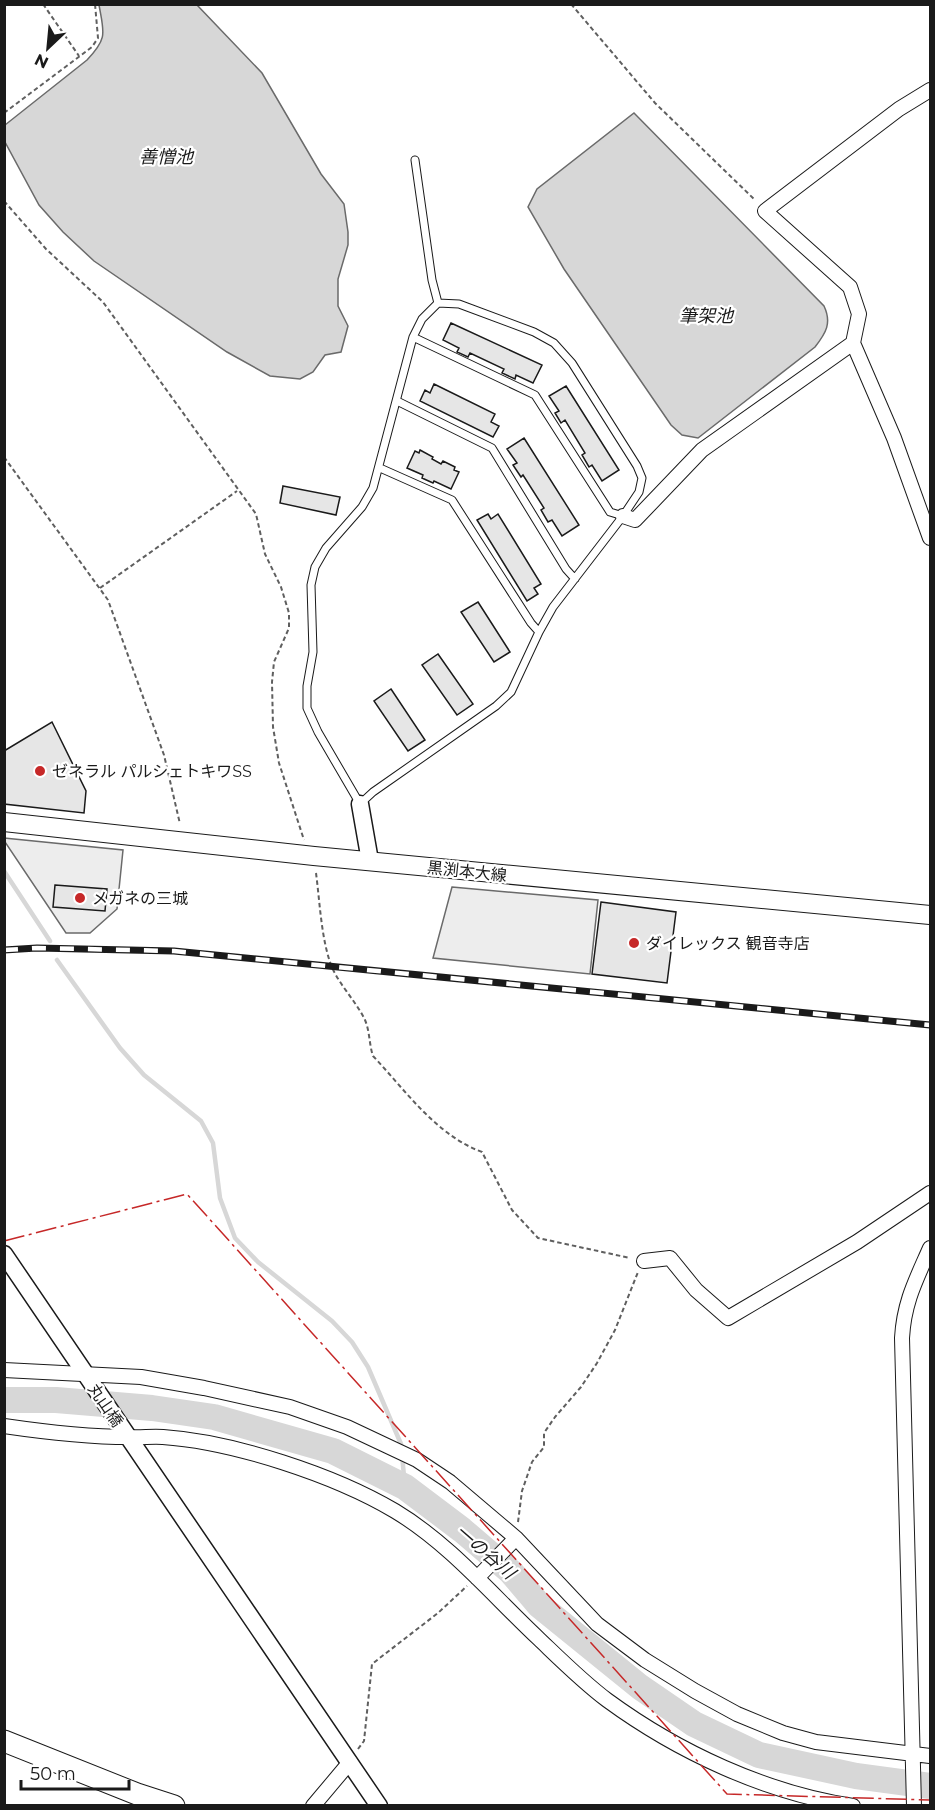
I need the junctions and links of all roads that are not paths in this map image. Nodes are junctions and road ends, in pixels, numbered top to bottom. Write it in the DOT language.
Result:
graph roads {
  1 [pos="930,90"];
  2 [pos="415,160"];
  3 [pos="438,303"];
  4 [pos="413,337"];
  5 [pos="853,343"];
  6 [pos="397,400"];
  7 [pos="380,468"];
  8 [pos="623,516"];
  9 [pos="930,538"];
  10 [pos="575,579"];
  11 [pos="539,632"];
  12 [pos="360,804"];
  13 [pos="4,822"];
  14 [pos="370,861"];
  15 [pos="930,915"];
  16 [pos="930,1193"];
  17 [pos="930,1248"];
  18 [pos="4,1254"];
  19 [pos="644,1261"];
  20 [pos="4,1370"];
  21 [pos="84,1373"];
  22 [pos="4,1426"];
  23 [pos="128,1437"];
  24 [pos="516,1538"];
  25 [pos="477,1578"];
  26 [pos="4,1741"];
  27 [pos="913,1753"];
  28 [pos="930,1755"];
  29 [pos="350,1762"];
  30 [pos="174,1806"];
  31 [pos="314,1806"];
  32 [pos="379,1806"];
  33 [pos="853,1806"];
  34 [pos="914,1806"];
  1 -- 5 [label="street"];
  2 -- 3 [label="lane"];
  3 -- 4 [label="lane"];
  3 -- 8 [label="lane"];
  4 -- 6 [label="lane"];
  4 -- 8 [label="lane"];
  5 -- 8 [label="street"];
  5 -- 9 [label="street"];
  6 -- 7 [label="lane"];
  6 -- 10 [label="lane"];
  7 -- 11 [label="lane"];
  7 -- 12 [label="lane"];
  8 -- 10 [label="lane"];
  10 -- 11 [label="lane"];
  11 -- 12 [label="lane"];
  12 -- 14 [label="street"];
  13 -- 14 [label="main road, 黒渕本大線"];
  14 -- 15 [label="main road, 黒渕本大線"];
  16 -- 19 [label="street"];
  17 -- 27 [label="street"];
  18 -- 21 [label="street, 丸山橋"];
  20 -- 21 [label="street"];
  21 -- 23 [label="street, 丸山橋"];
  21 -- 24 [label="street"];
  22 -- 23 [label="street"];
  23 -- 25 [label="street"];
  23 -- 29 [label="street, 丸山橋"];
  24 -- 25 [label="street"];
  24 -- 27 [label="street"];
  25 -- 33 [label="street"];
  26 -- 30 [label="main road"];
  27 -- 28 [label="street"];
  27 -- 34 [label="street"];
  29 -- 31 [label="street"];
  29 -- 32 [label="street, 丸山橋"];
}
